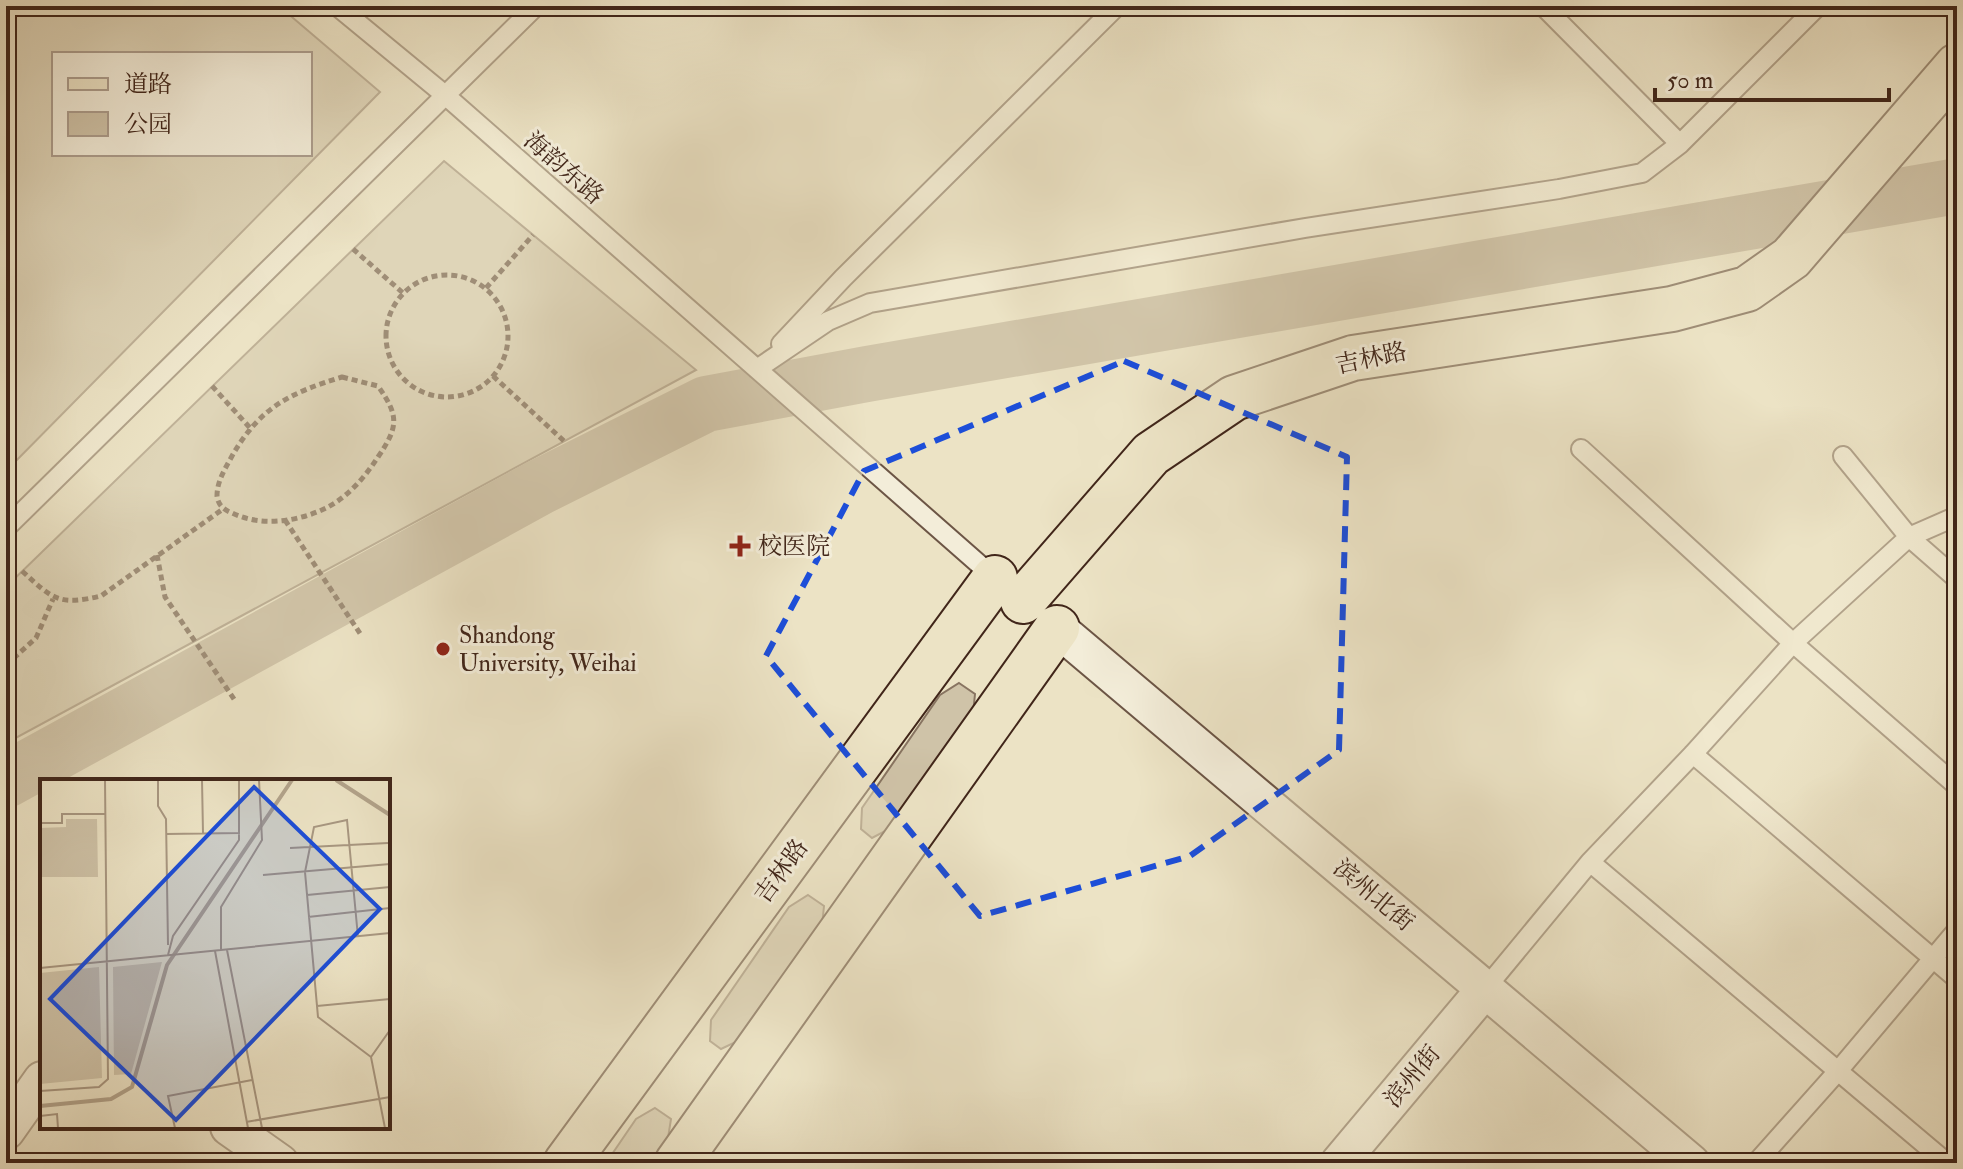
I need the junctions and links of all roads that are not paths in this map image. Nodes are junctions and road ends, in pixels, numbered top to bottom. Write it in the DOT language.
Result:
graph roads {
  1 [pos="337,6"];
  2 [pos="536,6"];
  3 [pos="1117,6"];
  4 [pos="1543,6"];
  5 [pos="1818,6"];
  6 [pos="1957,66"];
  7 [pos="445,95"];
  8 [pos="1680,144"];
  9 [pos="757,369"];
  10 [pos="1581,449"];
  11 [pos="1843,456"];
  12 [pos="1957,516"];
  13 [pos="6,528"];
  14 [pos="1909,537"];
  15 [pos="1957,579"];
  16 [pos="1031,607"];
  17 [pos="1793,643"];
  18 [pos="1693,754"];
  19 [pos="1957,786"];
  20 [pos="1590,862"];
  21 [pos="1957,930"];
  22 [pos="1934,959"];
  23 [pos="1957,979"];
  24 [pos="1485,989"];
  25 [pos="1838,1071"];
  26 [pos="40,1083"];
  27 [pos="232,1129"];
  28 [pos="6,1131"];
  29 [pos="280,1163"];
  30 [pos="566,1163"];
  31 [pos="677,1163"];
  32 [pos="1339,1163"];
  33 [pos="1691,1163"];
  34 [pos="1756,1163"];
  35 [pos="1947,1163"];
  1 -- 7 [label="lane, 海韵东路"];
  2 -- 7 [label="lane"];
  3 -- 9 [label="lane"];
  4 -- 8 [label="lane"];
  5 -- 8 [label="lane"];
  6 -- 16 [label="main road, 吉林路"];
  7 -- 9 [label="lane, 海韵东路"];
  7 -- 13 [label="lane"];
  8 -- 9 [label="lane"];
  9 -- 16 [label="lane, 海韵东路"];
  10 -- 17 [label="lane"];
  11 -- 14 [label="lane"];
  12 -- 14 [label="lane"];
  14 -- 15 [label="lane"];
  14 -- 17 [label="lane"];
  16 -- 24 [label="street, 滨州北街"];
  16 -- 30 [label="main road, 吉林路"];
  16 -- 31 [label="main road, 吉林路"];
  17 -- 18 [label="lane"];
  17 -- 19 [label="lane"];
  18 -- 20 [label="lane"];
  18 -- 22 [label="lane"];
  20 -- 24 [label="lane"];
  20 -- 25 [label="lane"];
  21 -- 22 [label="lane"];
  22 -- 23 [label="lane"];
  22 -- 25 [label="lane"];
  24 -- 32 [label="street, 滨州街"];
  24 -- 33 [label="street, 滨州北街"];
  25 -- 34 [label="lane"];
  25 -- 35 [label="lane"];
  26 -- 28 [label="street"];
  27 -- 29 [label="street"];
}
